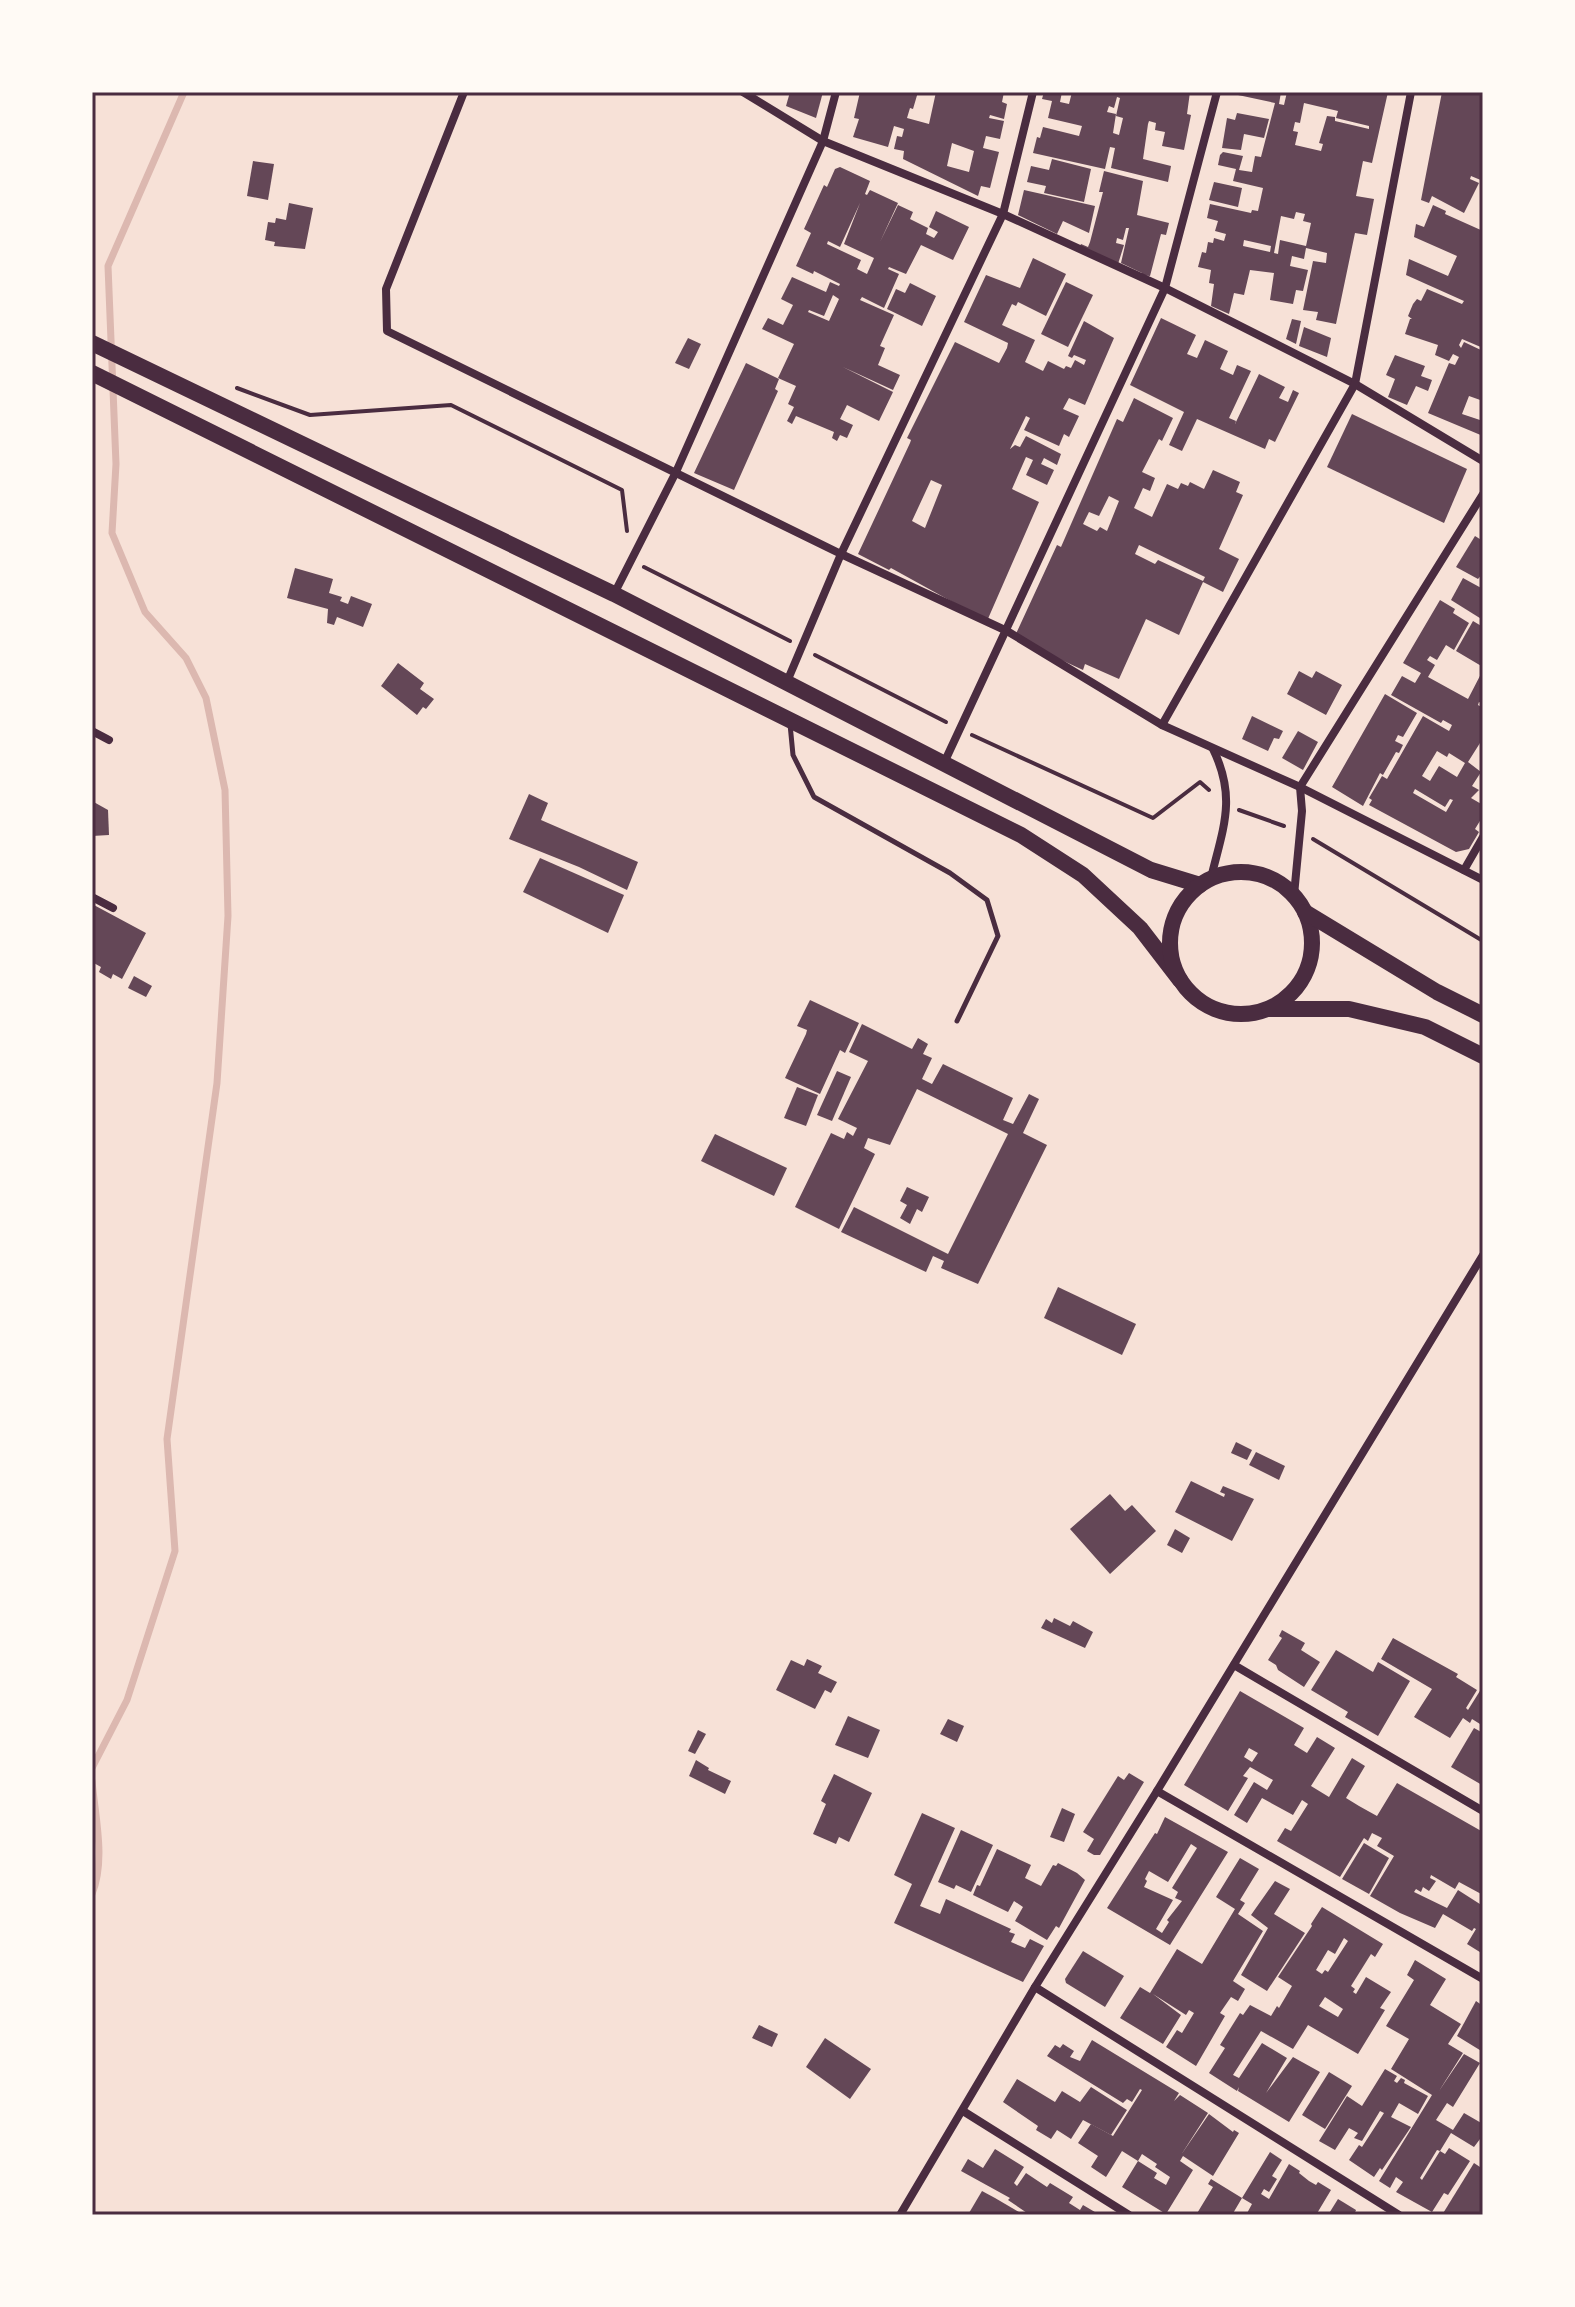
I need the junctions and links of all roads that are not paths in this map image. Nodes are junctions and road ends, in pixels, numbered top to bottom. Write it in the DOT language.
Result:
graph roads {
  1 [pos="464,92"];
  2 [pos="743,92"];
  3 [pos="836,92"];
  4 [pos="1033,92"];
  5 [pos="1217,92"];
  6 [pos="1411,92"];
  7 [pos="823,141"];
  8 [pos="1003,214"];
  9 [pos="1165,288"];
  10 [pos="92,343"];
  11 [pos="92,373"];
  12 [pos="1355,384"];
  13 [pos="1483,461"];
  14 [pos="676,472"];
  15 [pos="1483,494"];
  16 [pos="841,554"];
  17 [pos="614,594"];
  18 [pos="1007,631"];
  19 [pos="786,684"];
  20 [pos="789,720"];
  21 [pos="1162,725"];
  22 [pos="92,731"];
  23 [pos="109,740"];
  24 [pos="1213,748"];
  25 [pos="944,763"];
  26 [pos="1300,787"];
  27 [pos="1483,837"];
  28 [pos="1464,870"];
  29 [pos="1483,880"];
  30 [pos="1206,881"];
  31 [pos="1294,895"];
  32 [pos="92,897"];
  33 [pos="113,908"];
  34 [pos="1305,912"];
  35 [pos="1180,980"];
  36 [pos="1267,1009"];
  37 [pos="1483,1015"];
  38 [pos="957,1021"];
  39 [pos="1483,1056"];
  40 [pos="1483,1255"];
  41 [pos="1234,1665"];
  42 [pos="1157,1791"];
  43 [pos="1483,1811"];
  44 [pos="1483,1979"];
  45 [pos="1035,1987"];
  46 [pos="963,2111"];
  47 [pos="900,2215"];
  48 [pos="1129,2215"];
  49 [pos="1399,2215"];
  1 -- 14 [label="street"];
  2 -- 7 [label="street"];
  3 -- 7 [label="street"];
  4 -- 8 [label="street"];
  5 -- 9 [label="street"];
  6 -- 12 [label="street"];
  7 -- 8 [label="street"];
  7 -- 14 [label="street"];
  8 -- 9 [label="street"];
  8 -- 16 [label="street"];
  9 -- 12 [label="street"];
  9 -- 18 [label="street"];
  10 -- 17 [label="main road"];
  11 -- 20 [label="main road"];
  12 -- 13 [label="street"];
  12 -- 21 [label="street"];
  14 -- 16 [label="street"];
  14 -- 17 [label="street"];
  15 -- 26 [label="street"];
  16 -- 18 [label="street"];
  16 -- 19 [label="street"];
  17 -- 19 [label="main road"];
  18 -- 21 [label="street"];
  18 -- 25 [label="street"];
  19 -- 25 [label="main road"];
  20 -- 35 [label="main road"];
  20 -- 38 [label="lane"];
  21 -- 24 [label="street"];
  22 -- 23 [label="street"];
  24 -- 26 [label="street"];
  24 -- 30 [label="street"];
  25 -- 30 [label="main road"];
  26 -- 28 [label="street"];
  26 -- 31 [label="street"];
  27 -- 28 [label="street"];
  28 -- 29 [label="street"];
  30 -- 31 [label="main road"];
  30 -- 35 [label="main road"];
  31 -- 34 [label="main road"];
  32 -- 33 [label="street"];
  34 -- 36 [label="main road"];
  34 -- 37 [label="main road"];
  35 -- 36 [label="main road"];
  36 -- 39 [label="main road"];
  40 -- 41 [label="street"];
  41 -- 42 [label="street"];
  41 -- 43 [label="street"];
  42 -- 44 [label="street"];
  42 -- 45 [label="street"];
  45 -- 46 [label="street"];
  45 -- 49 [label="street"];
  46 -- 47 [label="street"];
  46 -- 48 [label="street"];
}
